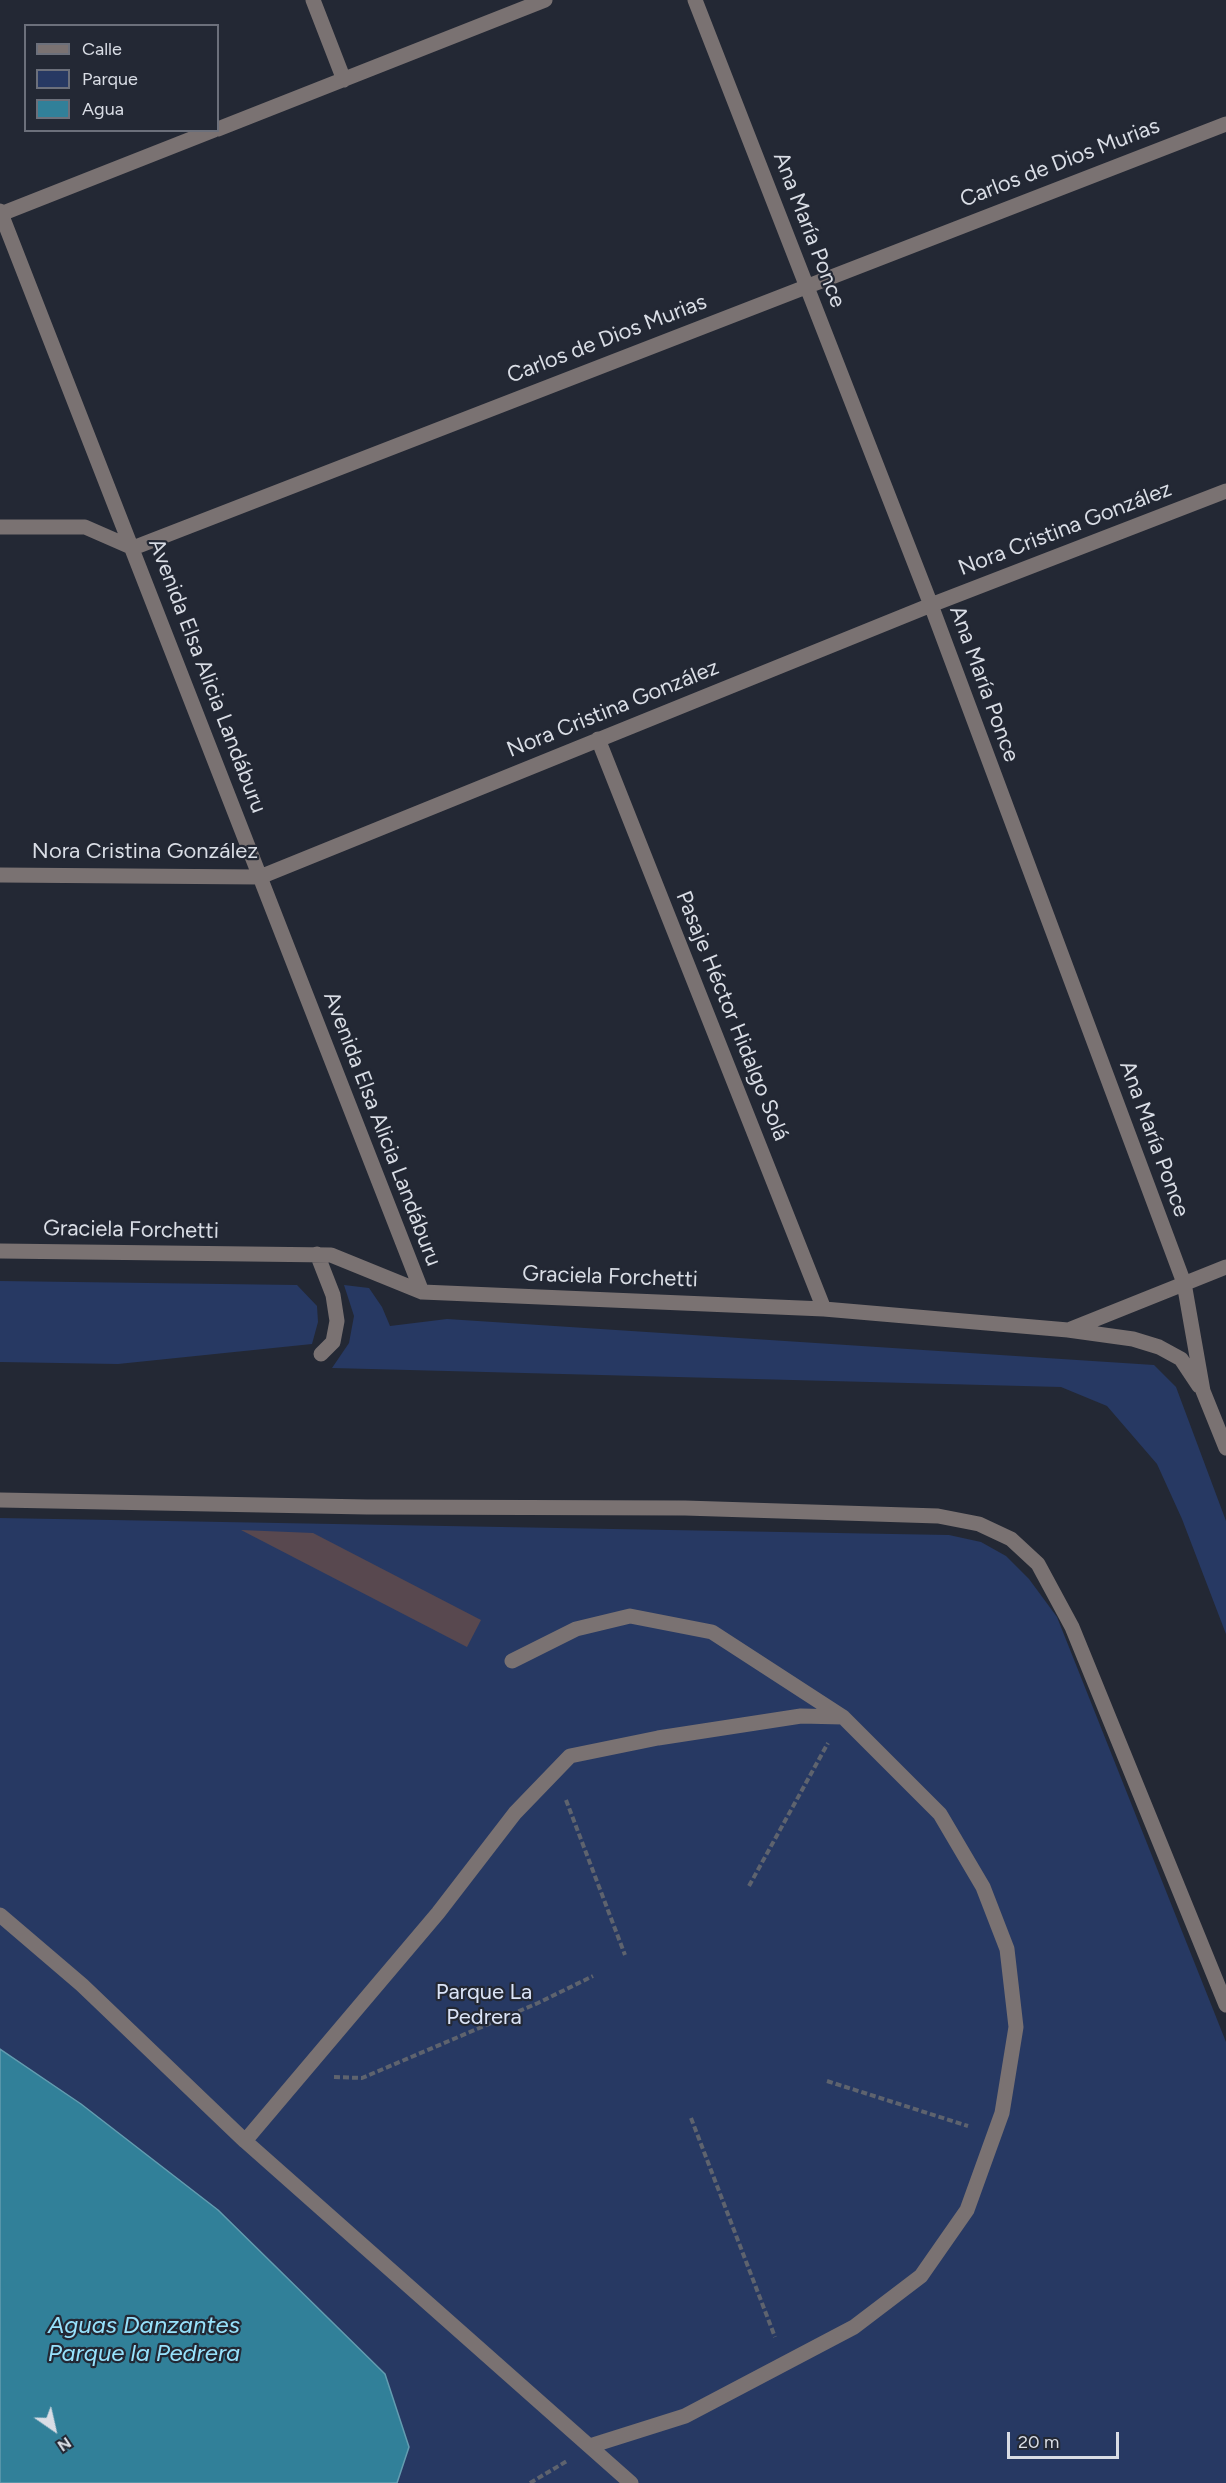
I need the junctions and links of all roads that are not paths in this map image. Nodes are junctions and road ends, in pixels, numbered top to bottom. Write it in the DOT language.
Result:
graph roads {
  1 [pos="313,0"];
  2 [pos="545,0"];
  3 [pos="695,0"];
  4 [pos="344,80"];
  5 [pos="1226,124"];
  6 [pos="219,129"];
  7 [pos="211,132"];
  8 [pos="0,213"];
  9 [pos="806,285"];
  10 [pos="1226,491"];
  11 [pos="0,527"];
  12 [pos="133,548"];
  13 [pos="931,605"];
  14 [pos="598,740"];
  15 [pos="0,875"];
  16 [pos="260,877"];
  17 [pos="0,1251"];
  18 [pos="317,1254"];
  19 [pos="1226,1267"];
  20 [pos="1184,1283"];
  21 [pos="422,1292"];
  22 [pos="824,1309"];
  23 [pos="1068,1330"];
  24 [pos="321,1354"];
  25 [pos="1203,1391"];
  26 [pos="1226,1448"];
  27 [pos="0,1500"];
  28 [pos="512,1661"];
  29 [pos="843,1717"];
  30 [pos="0,1915"];
  31 [pos="1226,2005"];
  32 [pos="245,2141"];
  33 [pos="590,2446"];
  34 [pos="631,2483"];
  1 -- 4 [label="street"];
  2 -- 4 [label="street"];
  3 -- 9 [label="street, Ana María Ponce"];
  4 -- 6 [label="street"];
  5 -- 9 [label="street, Carlos de Dios Murias"];
  7 -- 8 [label="street"];
  8 -- 12 [label="street, Avenida Elsa Alicia Landáburu"];
  9 -- 12 [label="street, Carlos de Dios Murias"];
  9 -- 13 [label="street, Ana María Ponce"];
  10 -- 13 [label="street, Nora Cristina González"];
  11 -- 12 [label="street"];
  12 -- 16 [label="street, Avenida Elsa Alicia Landáburu"];
  13 -- 14 [label="street, Nora Cristina González"];
  13 -- 20 [label="street, Ana María Ponce"];
  14 -- 16 [label="street, Nora Cristina González"];
  14 -- 22 [label="street, Pasaje Héctor Hidalgo Solá"];
  15 -- 16 [label="street, Nora Cristina González"];
  16 -- 21 [label="street, Avenida Elsa Alicia Landáburu"];
  17 -- 18 [label="street, Graciela Forchetti"];
  18 -- 21 [label="street, Graciela Forchetti"];
  18 -- 24 [label="street"];
  19 -- 20 [label="street"];
  20 -- 23 [label="street"];
  20 -- 25 [label="street, Ana María Ponce"];
  21 -- 22 [label="street, Graciela Forchetti"];
  22 -- 23 [label="street, Graciela Forchetti"];
  23 -- 25 [label="street, Graciela Forchetti"];
  25 -- 26 [label="street"];
  27 -- 31 [label="street"];
  28 -- 29 [label="street"];
  29 -- 32 [label="street"];
  29 -- 33 [label="street"];
  30 -- 32 [label="street"];
  32 -- 33 [label="street"];
  33 -- 34 [label="street"];
}
